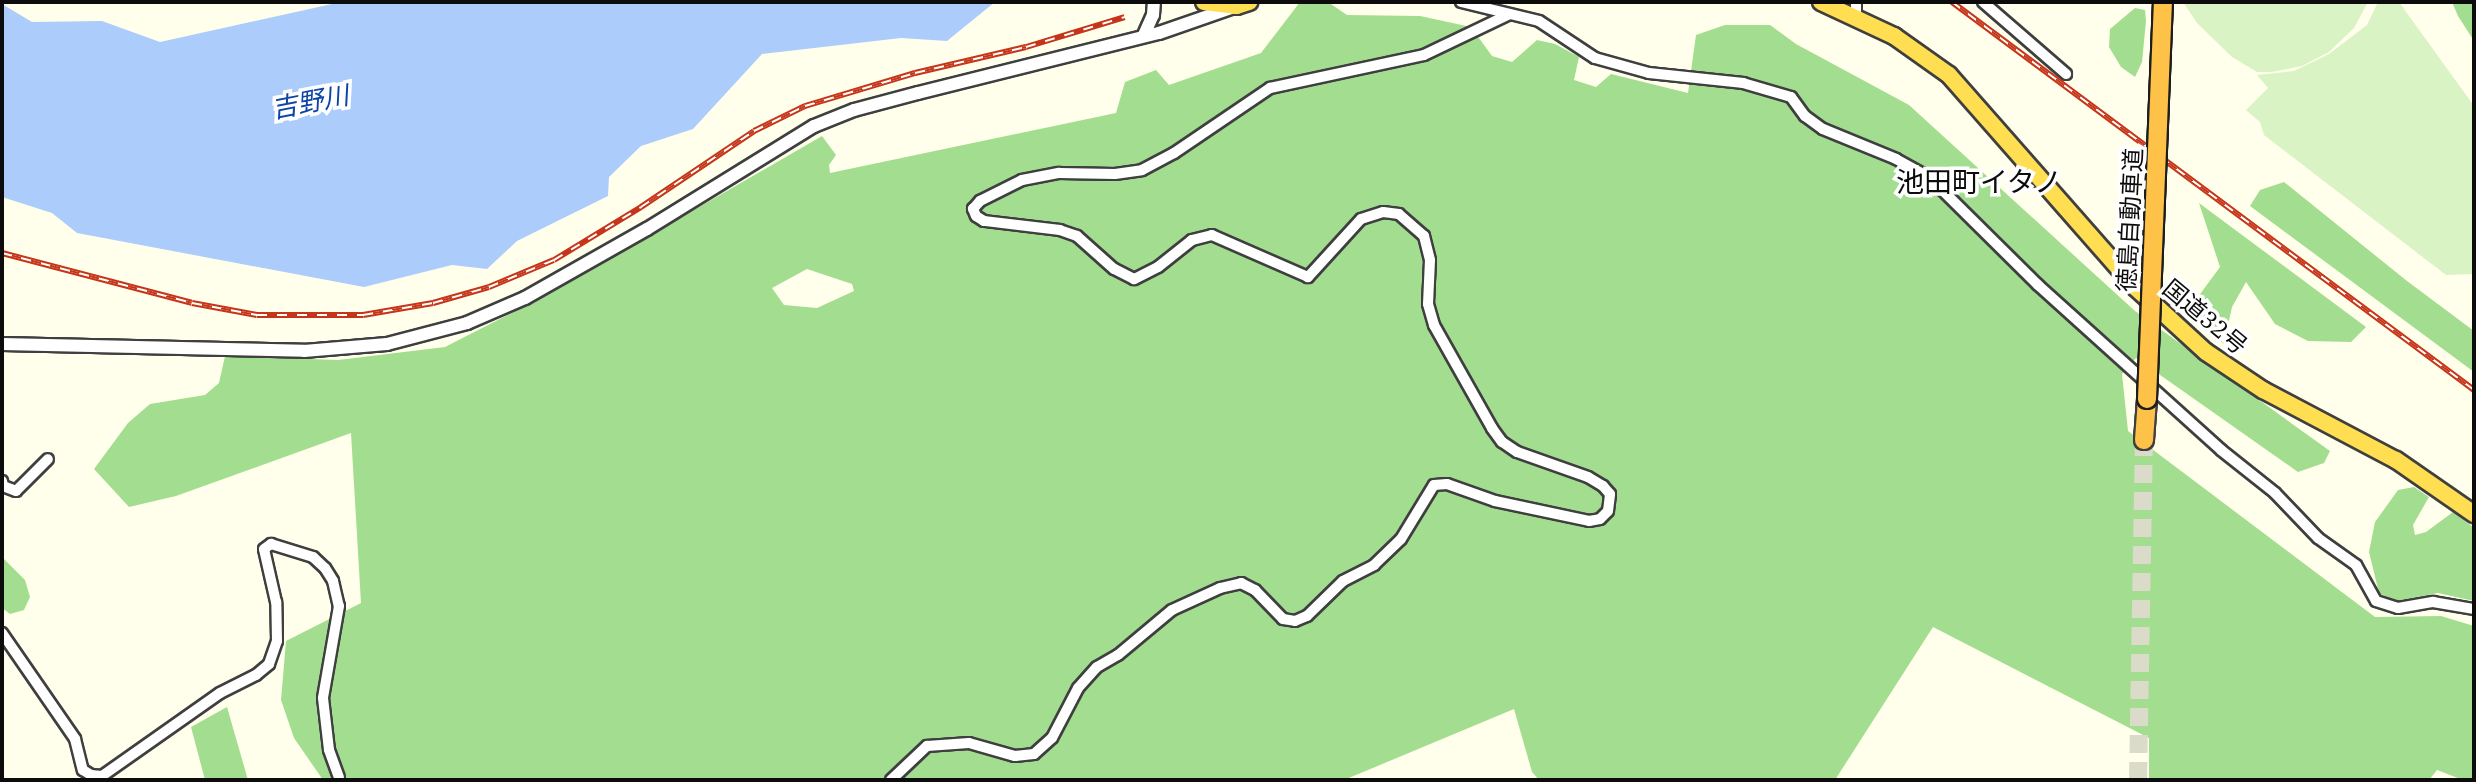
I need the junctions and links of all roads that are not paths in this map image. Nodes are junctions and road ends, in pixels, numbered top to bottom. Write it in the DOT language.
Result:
graph roads {
  1 [pos="1154,2"];
  2 [pos="1204,2"];
  3 [pos="1461,2"];
  4 [pos="1821,2"];
  5 [pos="1983,2"];
  6 [pos="2163,2"];
  7 [pos="1243,4"];
  8 [pos="1856,9"];
  9 [pos="1510,14"];
  10 [pos="1144,36"];
  11 [pos="2066,74"];
  12 [pos="2,344"];
  13 [pos="2144,440"];
  14 [pos="48,459"];
  15 [pos="2,481"];
  16 [pos="2474,514"];
  17 [pos="2474,609"];
  18 [pos="2,633"];
  19 [pos="339,777"];
  20 [pos="891,780"];
  1 -- 10 [label="street"];
  2 -- 7 [label="highway"];
  3 -- 9 [label="street"];
  4 -- 8 [label="highway, 国道32号"];
  5 -- 11 [label="street"];
  6 -- 13 [label="highway, 徳島自動車道, bridge"];
  7 -- 10 [label="street"];
  8 -- 16 [label="highway, 国道32号"];
  9 -- 17 [label="street"];
  9 -- 20 [label="street"];
  10 -- 12 [label="street"];
  14 -- 15 [label="street"];
  18 -- 19 [label="street"];
}
